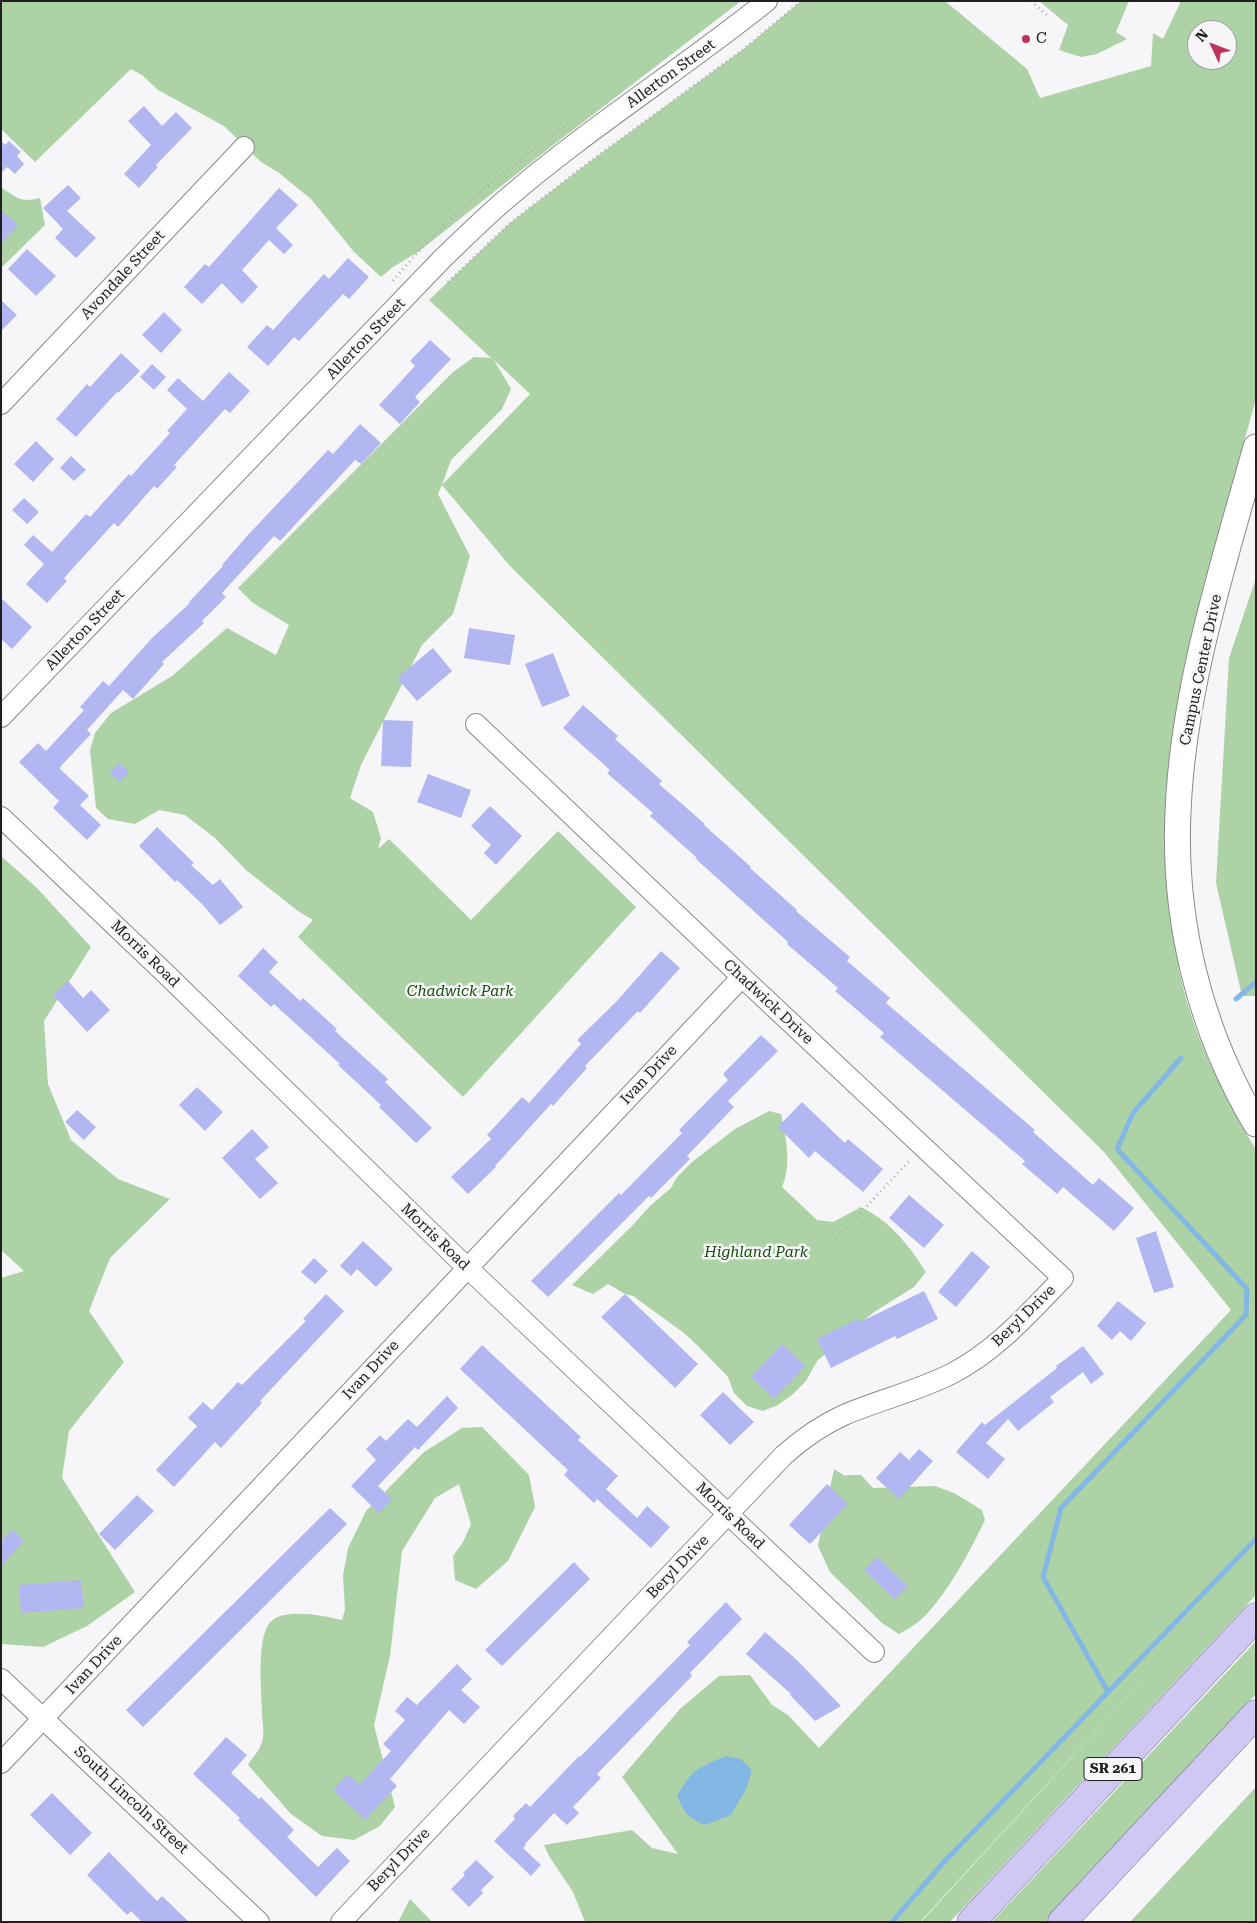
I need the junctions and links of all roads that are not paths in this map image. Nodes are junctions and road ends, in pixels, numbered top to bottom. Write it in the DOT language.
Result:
graph roads {
  1 [pos="767,1"];
  2 [pos="244,147"];
  3 [pos="1,404"];
  4 [pos="1256,447"];
  5 [pos="1,717"];
  6 [pos="476,724"];
  7 [pos="1,818"];
  8 [pos="742,977"];
  9 [pos="1256,1124"];
  10 [pos="467,1268"];
  11 [pos="1063,1278"];
  12 [pos="728,1514"];
  13 [pos="1256,1617"];
  14 [pos="874,1652"];
  15 [pos="1,1679"];
  16 [pos="1256,1714"];
  17 [pos="43,1718"];
  18 [pos="1,1763"];
  19 [pos="259,1922"];
  20 [pos="340,1922"];
  21 [pos="971,1922"];
  22 [pos="1062,1922"];
  1 -- 5 [label="street, Allerton Street"];
  2 -- 3 [label="street, Avondale Street"];
  4 -- 9 [label="street, Campus Center Drive"];
  6 -- 8 [label="street, Chadwick Drive"];
  7 -- 10 [label="street, Morris Road"];
  8 -- 10 [label="street, Ivan Drive"];
  8 -- 11 [label="street, Chadwick Drive"];
  10 -- 12 [label="street, Morris Road"];
  10 -- 17 [label="street, Ivan Drive"];
  11 -- 12 [label="street, Beryl Drive"];
  12 -- 14 [label="street, Morris Road"];
  12 -- 20 [label="street, Beryl Drive"];
  13 -- 21 [label="main road, SR 261"];
  15 -- 17 [label="street, South Lincoln Street"];
  16 -- 22 [label="main road"];
  17 -- 18 [label="street, Ivan Drive"];
  17 -- 19 [label="street, South Lincoln Street"];
}
